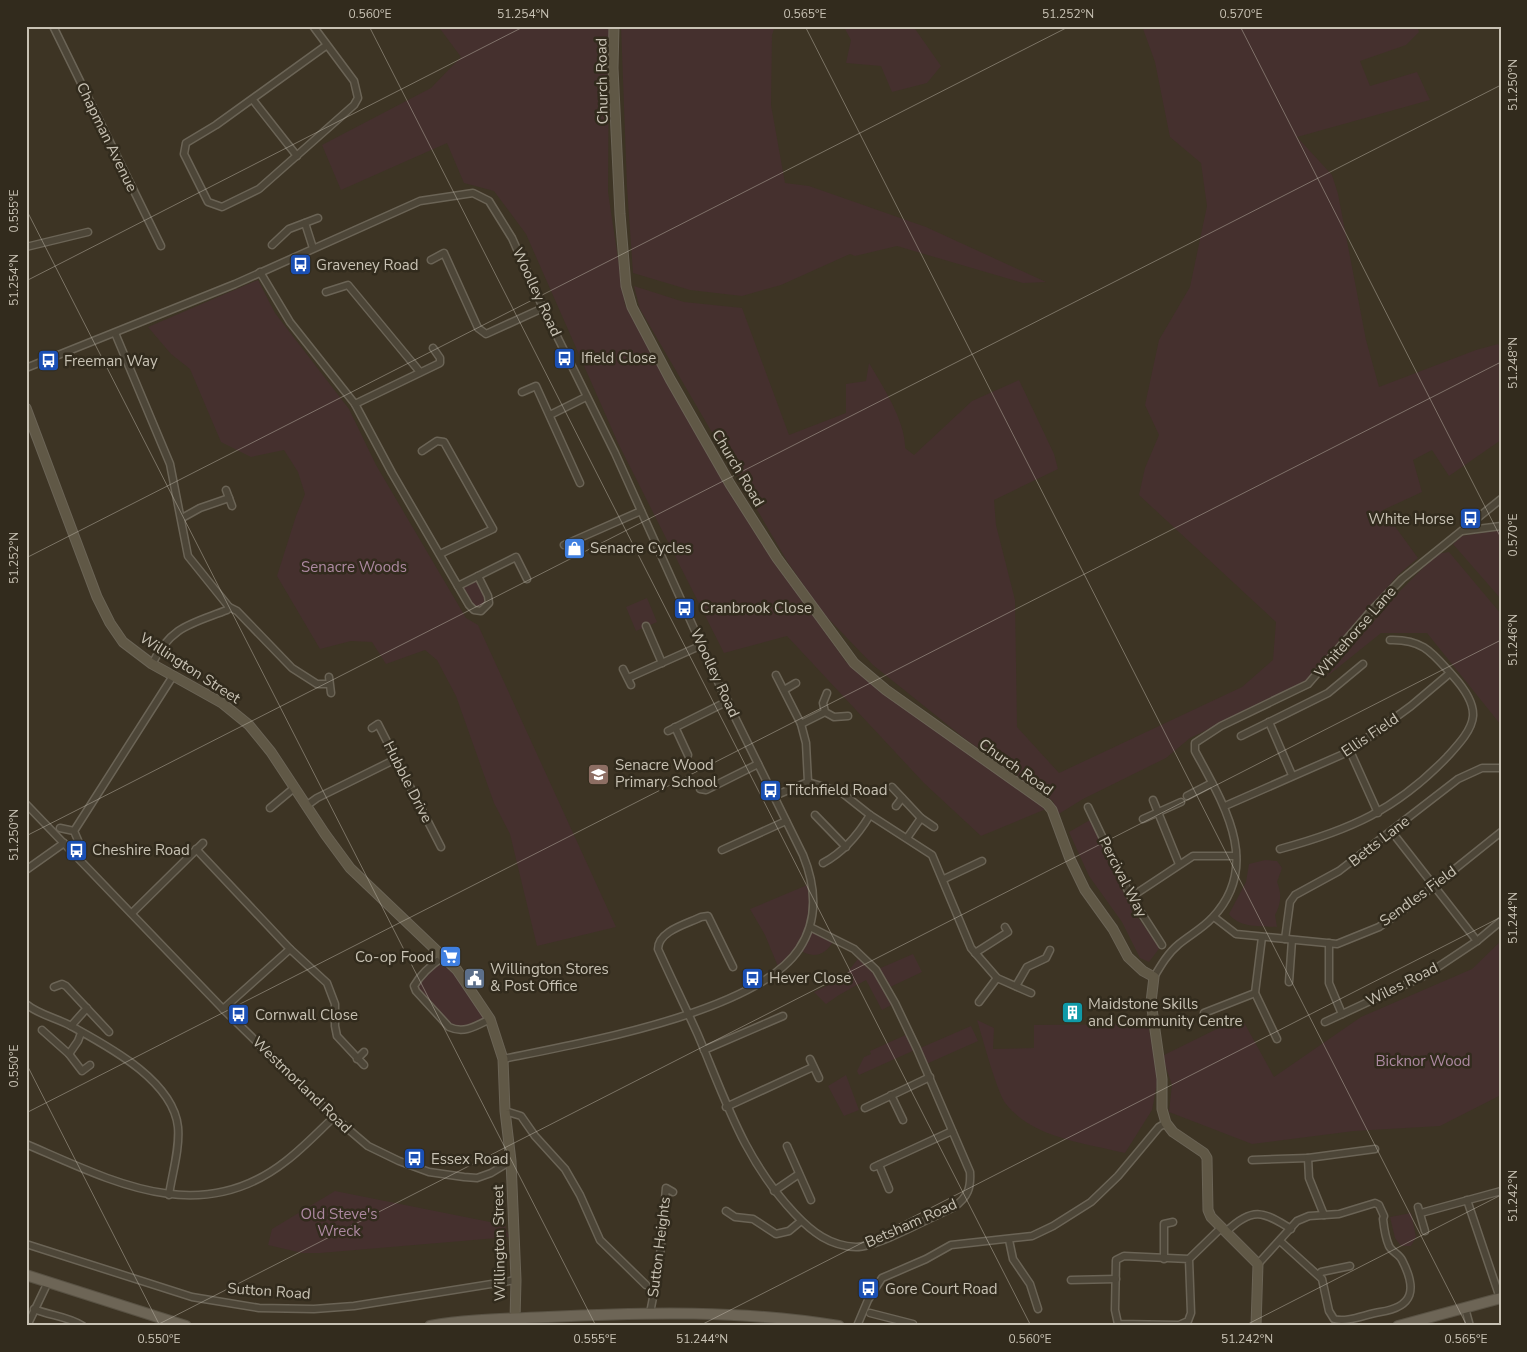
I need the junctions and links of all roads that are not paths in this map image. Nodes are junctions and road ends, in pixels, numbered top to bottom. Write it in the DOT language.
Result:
graph roads {
  1 [pos="53,26"];
  2 [pos="313,26"];
  3 [pos="614,26"];
  4 [pos="327,45"];
  5 [pos="253,100"];
  6 [pos="297,156"];
  7 [pos="318,218"];
  8 [pos="305,223"];
  9 [pos="88,232"];
  10 [pos="272,245"];
  11 [pos="161,246"];
  12 [pos="26,247"];
  13 [pos="312,248"];
  14 [pos="431,260"];
  15 [pos="260,272"];
  16 [pos="326,292"];
  17 [pos="543,308"];
  18 [pos="115,333"];
  19 [pos="433,348"];
  20 [pos="26,368"];
  21 [pos="420,372"];
  22 [pos="522,392"];
  23 [pos="586,397"];
  24 [pos="355,404"];
  25 [pos="26,408"];
  26 [pos="550,415"];
  27 [pos="422,451"];
  28 [pos="580,483"];
  29 [pos="226,490"];
  30 [pos="229,498"];
  31 [pos="1501,499"];
  32 [pos="232,506"];
  33 [pos="640,511"];
  34 [pos="182,518"];
  35 [pos="1501,526"];
  36 [pos="1460,532"];
  37 [pos="564,545"];
  38 [pos="440,554"];
  39 [pos="478,576"];
  40 [pos="527,579"];
  41 [pos="458,586"];
  42 [pos="229,607"];
  43 [pos="646,626"];
  44 [pos="1390,640"];
  45 [pos="702,645"];
  46 [pos="662,663"];
  47 [pos="152,664"];
  48 [pos="1363,664"];
  49 [pos="623,669"];
  50 [pos="1450,673"];
  51 [pos="776,675"];
  52 [pos="173,676"];
  53 [pos="628,678"];
  54 [pos="796,683"];
  55 [pos="631,685"];
  56 [pos="784,690"];
  57 [pos="330,693"];
  58 [pos="827,693"];
  59 [pos="728,701"];
  60 [pos="825,712"];
  61 [pos="848,716"];
  62 [pos="1269,722"];
  63 [pos="801,724"];
  64 [pos="675,727"];
  65 [pos="372,728"];
  66 [pos="668,730"];
  67 [pos="1241,736"];
  68 [pos="1350,751"];
  69 [pos="688,755"];
  70 [pos="396,759"];
  71 [pos="758,764"];
  72 [pos="1501,768"];
  73 [pos="1292,775"];
  74 [pos="808,782"];
  75 [pos="1212,783"];
  76 [pos="294,788"];
  77 [pos="892,788"];
  78 [pos="700,789"];
  79 [pos="774,796"];
  80 [pos="1187,796"];
  81 [pos="902,798"];
  82 [pos="1153,800"];
  83 [pos="1182,802"];
  84 [pos="26,804"];
  85 [pos="306,806"];
  86 [pos="896,806"];
  87 [pos="1225,806"];
  88 [pos="1088,807"];
  89 [pos="270,808"];
  90 [pos="1158,813"];
  91 [pos="1378,813"];
  92 [pos="815,815"];
  93 [pos="870,815"];
  94 [pos="922,818"];
  95 [pos="1143,819"];
  96 [pos="786,821"];
  97 [pos="934,827"];
  98 [pos="60,828"];
  99 [pos="74,831"];
  100 [pos="1392,832"];
  101 [pos="1501,832"];
  102 [pos="907,838"];
  103 [pos="64,843"];
  104 [pos="203,843"];
  105 [pos="80,845"];
  106 [pos="441,847"];
  107 [pos="846,847"];
  108 [pos="196,849"];
  109 [pos="1280,849"];
  110 [pos="722,850"];
  111 [pos="1236,856"];
  112 [pos="982,861"];
  113 [pos="823,863"];
  114 [pos="1179,864"];
  115 [pos="26,870"];
  116 [pos="944,879"];
  117 [pos="1436,885"];
  118 [pos="1131,897"];
  119 [pos="132,913"];
  120 [pos="1214,917"];
  121 [pos="1501,920"];
  122 [pos="810,927"];
  123 [pos="1005,927"];
  124 [pos="1262,938"];
  125 [pos="1288,939"];
  126 [pos="1477,941"];
  127 [pos="1329,943"];
  128 [pos="1162,944"];
  129 [pos="290,949"];
  130 [pos="1050,950"];
  131 [pos="975,953"];
  132 [pos="443,956"];
  133 [pos="733,967"];
  134 [pos="1154,977"];
  135 [pos="997,978"];
  136 [pos="1289,982"];
  137 [pos="1016,986"];
  138 [pos="54,987"];
  139 [pos="1031,993"];
  140 [pos="1255,993"];
  141 [pos="980,1002"];
  142 [pos="26,1004"];
  143 [pos="87,1008"];
  144 [pos="223,1009"];
  145 [pos="1204,1013"];
  146 [pos="689,1014"];
  147 [pos="1342,1014"];
  148 [pos="782,1016"];
  149 [pos="490,1019"];
  150 [pos="1325,1022"];
  151 [pos="71,1026"];
  152 [pos="46,1031"];
  153 [pos="105,1031"];
  154 [pos="81,1033"];
  155 [pos="1277,1039"];
  156 [pos="704,1050"];
  157 [pos="364,1052"];
  158 [pos="69,1054"];
  159 [pos="358,1059"];
  160 [pos="810,1059"];
  161 [pos="503,1060"];
  162 [pos="90,1065"];
  163 [pos="364,1065"];
  164 [pos="813,1066"];
  165 [pos="930,1077"];
  166 [pos="818,1078"];
  167 [pos="891,1095"];
  168 [pos="726,1107"];
  169 [pos="865,1108"];
  170 [pos="505,1110"];
  171 [pos="334,1117"];
  172 [pos="903,1120"];
  173 [pos="1166,1122"];
  174 [pos="952,1131"];
  175 [pos="26,1144"];
  176 [pos="787,1146"];
  177 [pos="1375,1149"];
  178 [pos="1308,1158"];
  179 [pos="511,1160"];
  180 [pos="1252,1160"];
  181 [pos="800,1174"];
  182 [pos="890,1188"];
  183 [pos="774,1191"];
  184 [pos="1501,1191"];
  185 [pos="673,1192"];
  186 [pos="169,1195"];
  187 [pos="811,1200"];
  188 [pos="1467,1200"];
  189 [pos="726,1211"];
  190 [pos="1324,1215"];
  191 [pos="801,1221"];
  192 [pos="1173,1222"];
  193 [pos="1224,1229"];
  194 [pos="1291,1229"];
  195 [pos="1425,1231"];
  196 [pos="1009,1240"];
  197 [pos="1280,1241"];
  198 [pos="26,1244"];
  199 [pos="1164,1258"];
  200 [pos="1189,1259"];
  201 [pos="1258,1264"];
  202 [pos="1350,1266"];
  203 [pos="26,1275"];
  204 [pos="1319,1275"];
  205 [pos="1116,1279"];
  206 [pos="516,1280"];
  207 [pos="1071,1280"];
  208 [pos="48,1282"];
  209 [pos="646,1284"];
  210 [pos="1501,1298"];
  211 [pos="1465,1308"];
  212 [pos="34,1309"];
  213 [pos="1038,1309"];
  214 [pos="650,1312"];
  215 [pos="870,1313"];
  216 [pos="515,1319"];
  217 [pos="892,1322"];
  218 [pos="913,1324"];
  219 [pos="833,1325"];
  220 [pos="1123,1325"];
  221 [pos="27,1326"];
  222 [pos="83,1326"];
  223 [pos="186,1326"];
  224 [pos="430,1326"];
  225 [pos="857,1326"];
  226 [pos="1256,1326"];
  227 [pos="1398,1326"];
  228 [pos="1470,1326"];
  1 -- 11 [label="street, Chapman Avenue"];
  2 -- 4 [label="street"];
  3 -- 134 [label="street, Church Road"];
  4 -- 5 [label="street"];
  4 -- 6 [label="street"];
  5 -- 6 [label="street"];
  5 -- 6 [label="street"];
  7 -- 8 [label="street"];
  8 -- 10 [label="street"];
  8 -- 13 [label="street"];
  9 -- 12 [label="street"];
  13 -- 15 [label="street, Woolley Road"];
  13 -- 17 [label="street, Woolley Road"];
  14 -- 17 [label="street"];
  15 -- 18 [label="street, Woolley Road"];
  15 -- 24 [label="street"];
  16 -- 21 [label="street"];
  17 -- 23 [label="street, Woolley Road"];
  18 -- 20 [label="street, Woolley Road"];
  18 -- 34 [label="street"];
  19 -- 21 [label="street"];
  21 -- 24 [label="street"];
  22 -- 26 [label="street"];
  23 -- 26 [label="street"];
  23 -- 33 [label="street, Woolley Road"];
  24 -- 38 [label="street"];
  25 -- 47 [label="street, Willington Street"];
  26 -- 28 [label="street"];
  27 -- 38 [label="street"];
  29 -- 30 [label="street"];
  30 -- 32 [label="street"];
  30 -- 34 [label="street"];
  31 -- 36 [label="street, Whitehorse Lane"];
  33 -- 37 [label="street"];
  33 -- 45 [label="street, Woolley Road"];
  34 -- 42 [label="street"];
  35 -- 36 [label="street"];
  36 -- 75 [label="street, Whitehorse Lane"];
  38 -- 41 [label="street"];
  39 -- 40 [label="street"];
  39 -- 41 [label="street"];
  39 -- 41 [label="street"];
  42 -- 47 [label="street"];
  42 -- 57 [label="street"];
  43 -- 46 [label="street"];
  44 -- 50 [label="street"];
  45 -- 46 [label="street"];
  45 -- 59 [label="street, Woolley Road"];
  46 -- 53 [label="street"];
  47 -- 52 [label="street, Willington Street"];
  48 -- 62 [label="street"];
  49 -- 53 [label="street"];
  50 -- 68 [label="street, Ellis Field"];
  50 -- 91 [label="street"];
  51 -- 56 [label="street"];
  52 -- 76 [label="street, Willington Street"];
  52 -- 99 [label="street"];
  53 -- 55 [label="street"];
  54 -- 56 [label="street"];
  56 -- 63 [label="street"];
  58 -- 60 [label="street"];
  59 -- 64 [label="street"];
  59 -- 71 [label="street, Woolley Road"];
  60 -- 61 [label="street"];
  60 -- 63 [label="street"];
  62 -- 67 [label="street"];
  62 -- 73 [label="street"];
  63 -- 74 [label="street"];
  64 -- 66 [label="street"];
  64 -- 69 [label="street"];
  65 -- 70 [label="street, Hubble Drive"];
  68 -- 73 [label="street, Ellis Field"];
  68 -- 91 [label="street"];
  70 -- 85 [label="street"];
  70 -- 106 [label="street, Hubble Drive"];
  71 -- 78 [label="street"];
  71 -- 79 [label="street, Woolley Road"];
  72 -- 100 [label="street, Betts Lane"];
  73 -- 87 [label="street, Ellis Field"];
  74 -- 79 [label="street"];
  74 -- 93 [label="street"];
  75 -- 80 [label="street"];
  75 -- 87 [label="street"];
  76 -- 85 [label="street, Willington Street"];
  76 -- 89 [label="street"];
  77 -- 81 [label="street"];
  79 -- 96 [label="street, Woolley Road"];
  81 -- 86 [label="street"];
  81 -- 94 [label="street"];
  82 -- 90 [label="street"];
  83 -- 90 [label="street"];
  84 -- 103 [label="street, Westmorland Road"];
  85 -- 132 [label="street, Willington Street"];
  87 -- 111 [label="street"];
  88 -- 118 [label="street, Percival Way"];
  90 -- 95 [label="street"];
  90 -- 114 [label="street"];
  91 -- 109 [label="street"];
  92 -- 107 [label="street"];
  93 -- 102 [label="street"];
  93 -- 107 [label="street"];
  94 -- 97 [label="street"];
  94 -- 102 [label="street"];
  96 -- 110 [label="street"];
  96 -- 122 [label="street, Woolley Road"];
  98 -- 99 [label="street"];
  99 -- 105 [label="street"];
  100 -- 117 [label="street"];
  100 -- 125 [label="street, Betts Lane"];
  101 -- 117 [label="street, Sendles Field"];
  102 -- 116 [label="street"];
  103 -- 115 [label="street"];
  103 -- 119 [label="street, Westmorland Road"];
  104 -- 108 [label="street"];
  107 -- 113 [label="street"];
  108 -- 119 [label="street"];
  108 -- 129 [label="street"];
  111 -- 114 [label="street"];
  111 -- 120 [label="street"];
  112 -- 116 [label="street"];
  114 -- 118 [label="street"];
  116 -- 131 [label="street"];
  117 -- 126 [label="street"];
  117 -- 127 [label="street, Sendles Field"];
  118 -- 128 [label="street, Percival Way"];
  119 -- 144 [label="street, Westmorland Road"];
  120 -- 124 [label="street, Sendles Field"];
  120 -- 134 [label="street"];
  121 -- 126 [label="street, Wiles Road"];
  122 -- 146 [label="street, Woolley Road"];
  122 -- 165 [label="street, Betsham Road"];
  123 -- 131 [label="street"];
  124 -- 125 [label="street, Sendles Field"];
  124 -- 140 [label="street"];
  125 -- 127 [label="street, Sendles Field"];
  125 -- 136 [label="street, Betts Lane"];
  126 -- 147 [label="street, Wiles Road"];
  127 -- 147 [label="street"];
  129 -- 144 [label="street"];
  129 -- 159 [label="street"];
  130 -- 137 [label="street"];
  131 -- 135 [label="street"];
  132 -- 149 [label="street, Willington Street"];
  132 -- 149 [label="street"];
  133 -- 146 [label="street"];
  134 -- 173 [label="street"];
  135 -- 137 [label="street"];
  135 -- 141 [label="street"];
  137 -- 139 [label="street"];
  138 -- 143 [label="street"];
  140 -- 145 [label="street"];
  140 -- 155 [label="street"];
  142 -- 151 [label="street"];
  143 -- 151 [label="street"];
  143 -- 153 [label="street"];
  144 -- 171 [label="street, Westmorland Road"];
  146 -- 156 [label="street, Betsham Road"];
  146 -- 161 [label="street, Woolley Road"];
  147 -- 150 [label="street, Wiles Road"];
  148 -- 156 [label="street"];
  149 -- 161 [label="street, Willington Street"];
  151 -- 154 [label="street"];
  152 -- 158 [label="street"];
  154 -- 158 [label="street"];
  154 -- 186 [label="street"];
  156 -- 168 [label="street, Betsham Road"];
  157 -- 159 [label="street"];
  158 -- 162 [label="street"];
  159 -- 163 [label="street"];
  160 -- 164 [label="street"];
  161 -- 170 [label="street, Willington Street"];
  164 -- 166 [label="street"];
  164 -- 168 [label="street"];
  165 -- 167 [label="street"];
  165 -- 174 [label="street, Betsham Road"];
  167 -- 169 [label="street"];
  167 -- 172 [label="street"];
  168 -- 183 [label="street, Betsham Road"];
  170 -- 179 [label="street, Willington Street"];
  170 -- 209 [label="street"];
  171 -- 179 [label="street, Westmorland Road"];
  171 -- 186 [label="street"];
  173 -- 193 [label="street"];
  173 -- 196 [label="street"];
  174 -- 182 [label="street"];
  174 -- 191 [label="street, Betsham Road"];
  175 -- 186 [label="street"];
  176 -- 181 [label="street"];
  177 -- 178 [label="street"];
  178 -- 180 [label="street"];
  178 -- 190 [label="street"];
  179 -- 206 [label="street, Willington Street"];
  181 -- 183 [label="street"];
  181 -- 187 [label="street"];
  183 -- 191 [label="street, Betsham Road"];
  184 -- 188 [label="street"];
  185 -- 214 [label="street, Sutton Heights"];
  188 -- 195 [label="street"];
  188 -- 210 [label="street"];
  189 -- 191 [label="street"];
  190 -- 194 [label="street"];
  190 -- 204 [label="street"];
  192 -- 199 [label="street"];
  193 -- 194 [label="street"];
  193 -- 200 [label="street"];
  193 -- 201 [label="street"];
  194 -- 197 [label="street"];
  196 -- 213 [label="street"];
  196 -- 225 [label="street"];
  197 -- 201 [label="street"];
  197 -- 204 [label="street"];
  198 -- 206 [label="street, Sutton Road"];
  199 -- 200 [label="street"];
  199 -- 205 [label="street"];
  200 -- 220 [label="street"];
  201 -- 226 [label="street"];
  202 -- 204 [label="street"];
  203 -- 208 [label="main road"];
  205 -- 207 [label="street"];
  205 -- 220 [label="street"];
  206 -- 216 [label="street, Willington Street"];
  208 -- 212 [label="street"];
  208 -- 223 [label="main road"];
  210 -- 211 [label="main road"];
  211 -- 227 [label="main road"];
  211 -- 228 [label="street"];
  212 -- 221 [label="street"];
  212 -- 222 [label="street"];
  214 -- 216 [label="main road"];
  214 -- 219 [label="main road"];
  215 -- 217 [label="street"];
  216 -- 224 [label="main road"];
  217 -- 218 [label="street"];
}
